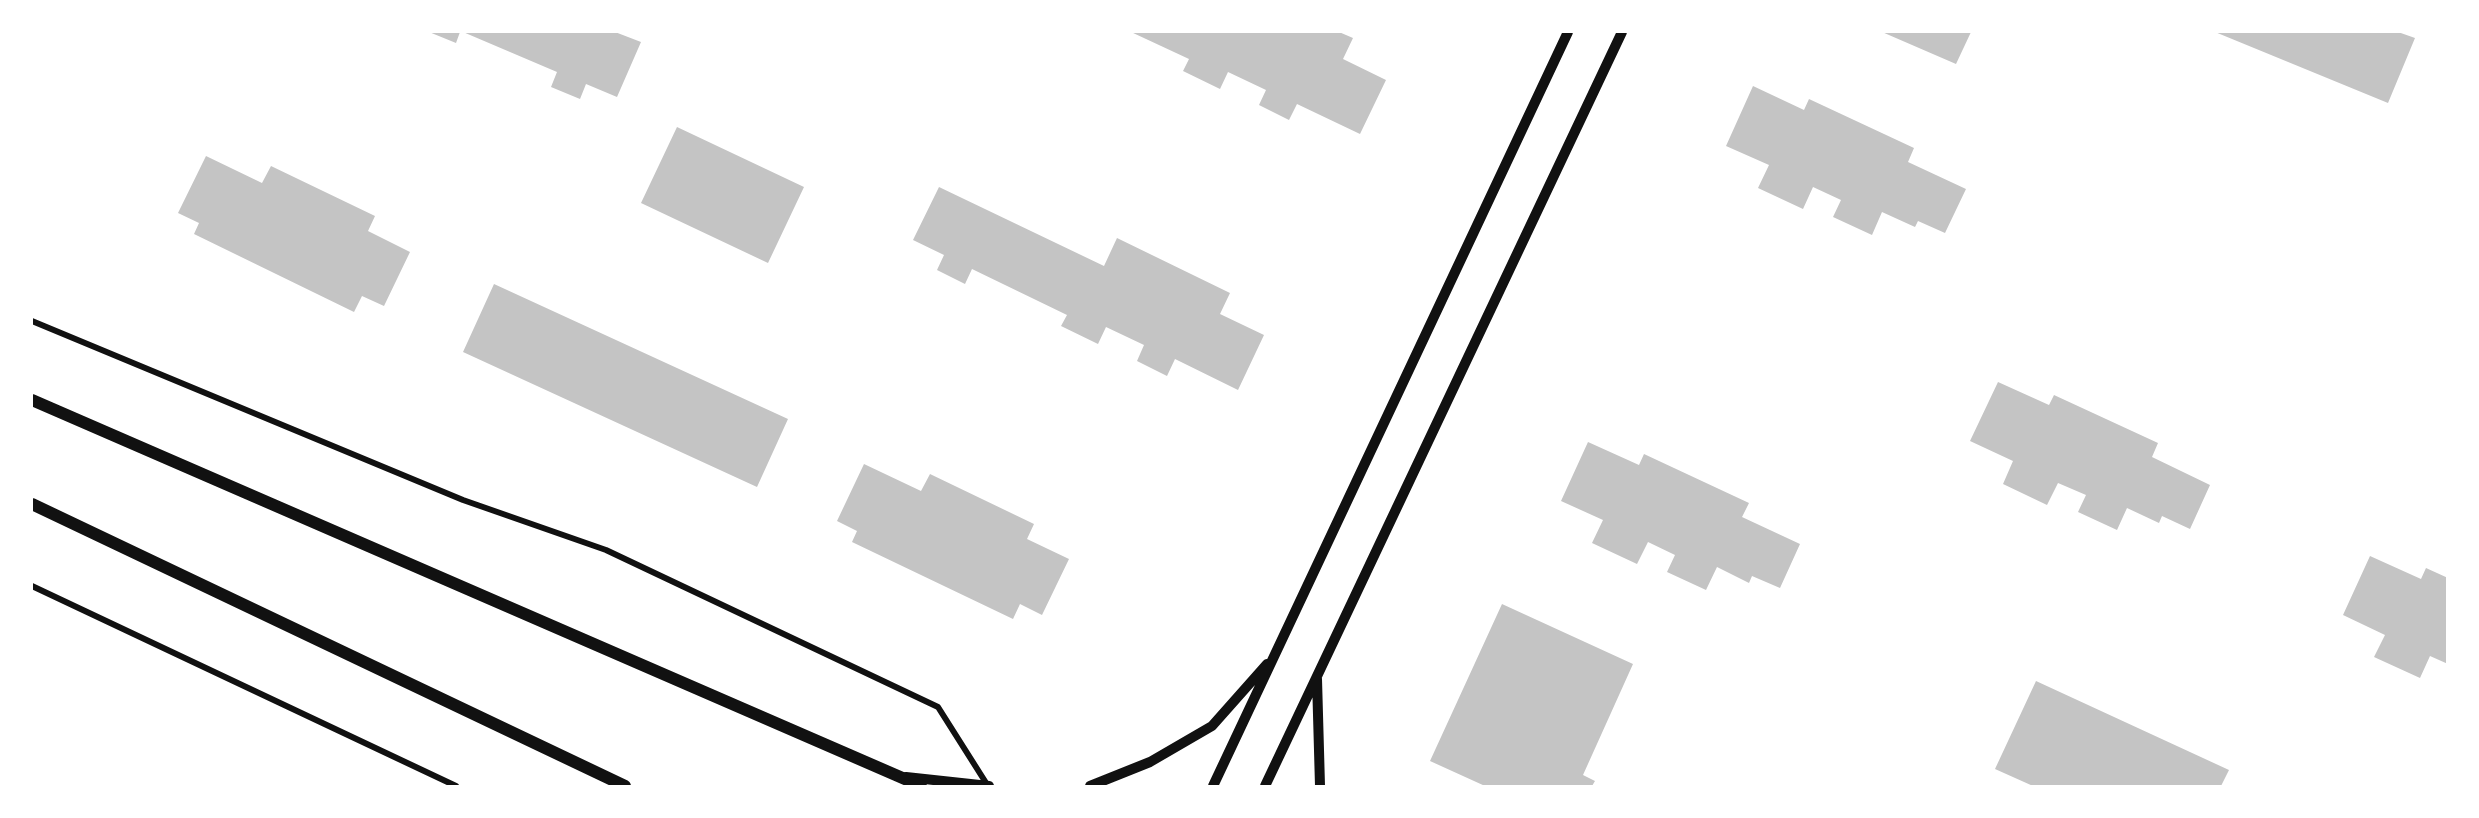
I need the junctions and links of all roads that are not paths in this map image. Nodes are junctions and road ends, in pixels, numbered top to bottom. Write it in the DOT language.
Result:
graph roads {
  1 [pos="1568,32"];
  2 [pos="1622,32"];
  3 [pos="32,321"];
  4 [pos="32,400"];
  5 [pos="32,504"];
  6 [pos="32,586"];
  7 [pos="1275,655"];
  8 [pos="1317,677"];
  9 [pos="899,776"];
  10 [pos="456,786"];
  11 [pos="625,786"];
  12 [pos="921,786"];
  13 [pos="988,786"];
  14 [pos="1090,786"];
  15 [pos="1213,786"];
  16 [pos="1265,786"];
  17 [pos="1320,786"];
  1 -- 7 [label="street"];
  2 -- 8 [label="street"];
  3 -- 13 [label="street"];
  4 -- 9 [label="main road"];
  5 -- 11 [label="main road"];
  6 -- 10 [label="street"];
  7 -- 14 [label="street"];
  7 -- 15 [label="street"];
  8 -- 16 [label="street"];
  8 -- 17 [label="street"];
  9 -- 12 [label="main road"];
  9 -- 13 [label="street"];
}
